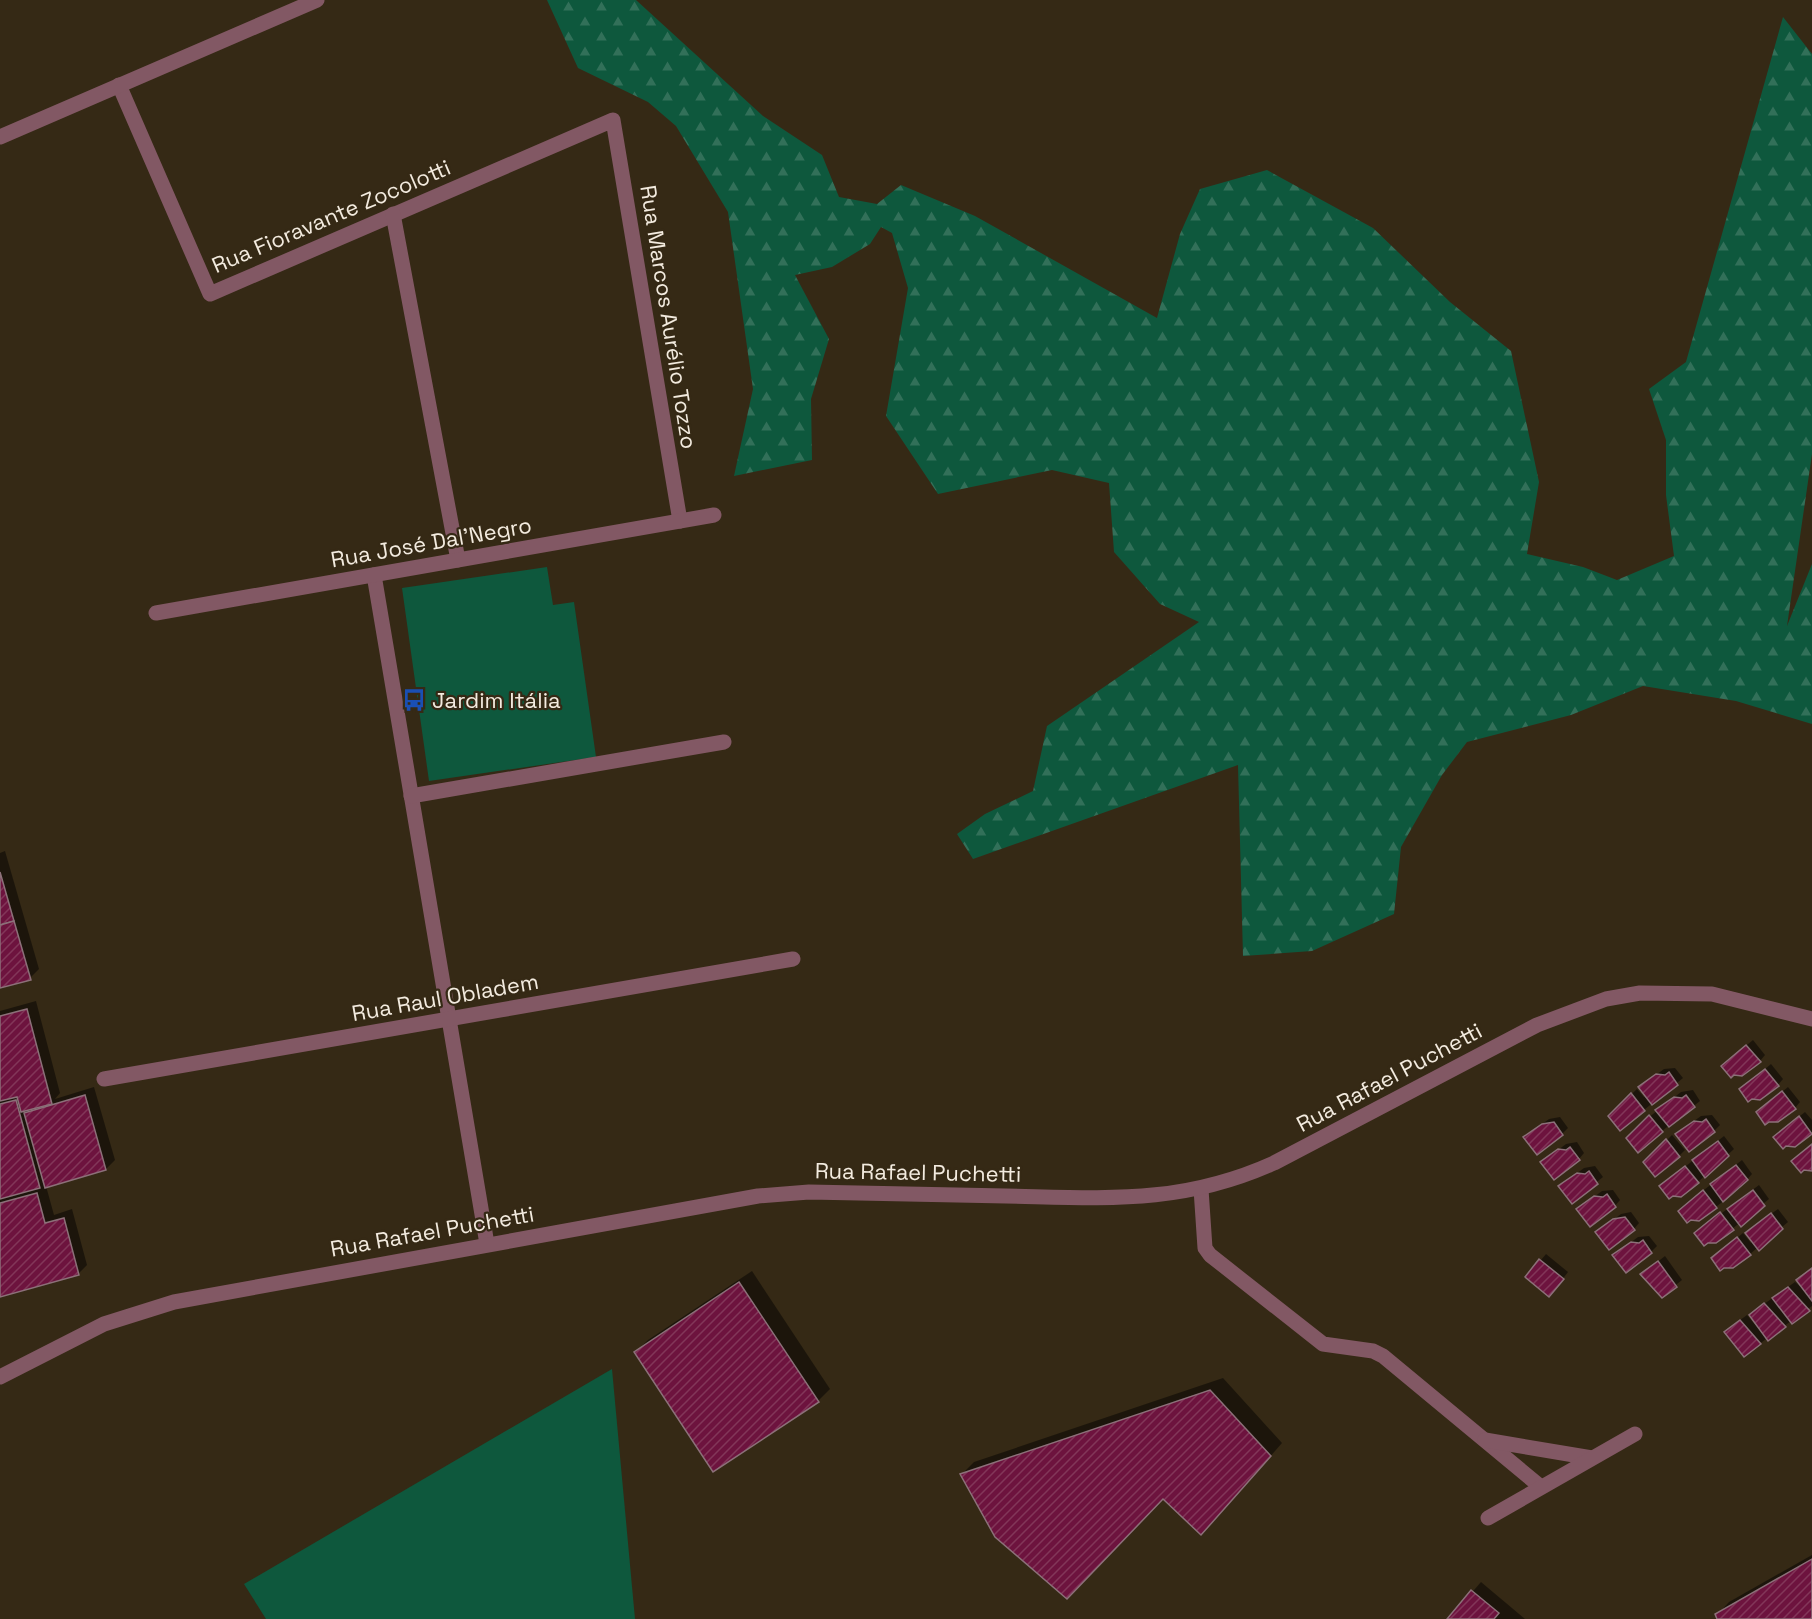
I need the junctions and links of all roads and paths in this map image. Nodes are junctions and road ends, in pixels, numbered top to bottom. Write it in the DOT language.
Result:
graph roads {
  1 [pos="317,0"];
  2 [pos="119,85"];
  3 [pos="613,120"];
  4 [pos="0,137"];
  5 [pos="393,214"];
  6 [pos="714,515"];
  7 [pos="680,521"];
  8 [pos="458,560"];
  9 [pos="374,575"];
  10 [pos="156,613"];
  11 [pos="724,742"];
  12 [pos="411,796"];
  13 [pos="793,959"];
  14 [pos="449,1019"];
  15 [pos="1812,1019"];
  16 [pos="104,1079"];
  17 [pos="1201,1189"];
  18 [pos="487,1244"];
  19 [pos="0,1377"];
  20 [pos="1635,1434"];
  21 [pos="1485,1440"];
  22 [pos="1592,1458"];
  23 [pos="1541,1487"];
  24 [pos="1488,1518"];
  1 -- 2 [label="street"];
  2 -- 4 [label="street"];
  2 -- 5 [label="street, Rua Fioravante Zocolotti"];
  3 -- 5 [label="street, Rua Fioravante Zocolotti"];
  3 -- 7 [label="street, Rua Marcos Aurélio Tozzo"];
  5 -- 8 [label="street"];
  6 -- 7 [label="street, Rua José Dal'Negro"];
  7 -- 8 [label="street, Rua José Dal'Negro"];
  8 -- 9 [label="street, Rua José Dal'Negro"];
  9 -- 10 [label="street, Rua José Dal'Negro"];
  9 -- 12 [label="street"];
  11 -- 12 [label="street"];
  12 -- 14 [label="street"];
  13 -- 14 [label="street, Rua Raul Obladem"];
  14 -- 16 [label="street, Rua Raul Obladem"];
  14 -- 18 [label="street"];
  15 -- 17 [label="street, Rua Rafael Puchetti"];
  17 -- 18 [label="street, Rua Rafael Puchetti"];
  17 -- 21 [label="street"];
  18 -- 19 [label="street, Rua Rafael Puchetti"];
  20 -- 22 [label="street"];
  21 -- 22 [label="street"];
  21 -- 23 [label="street"];
  22 -- 23 [label="street"];
  23 -- 24 [label="street"];
}
